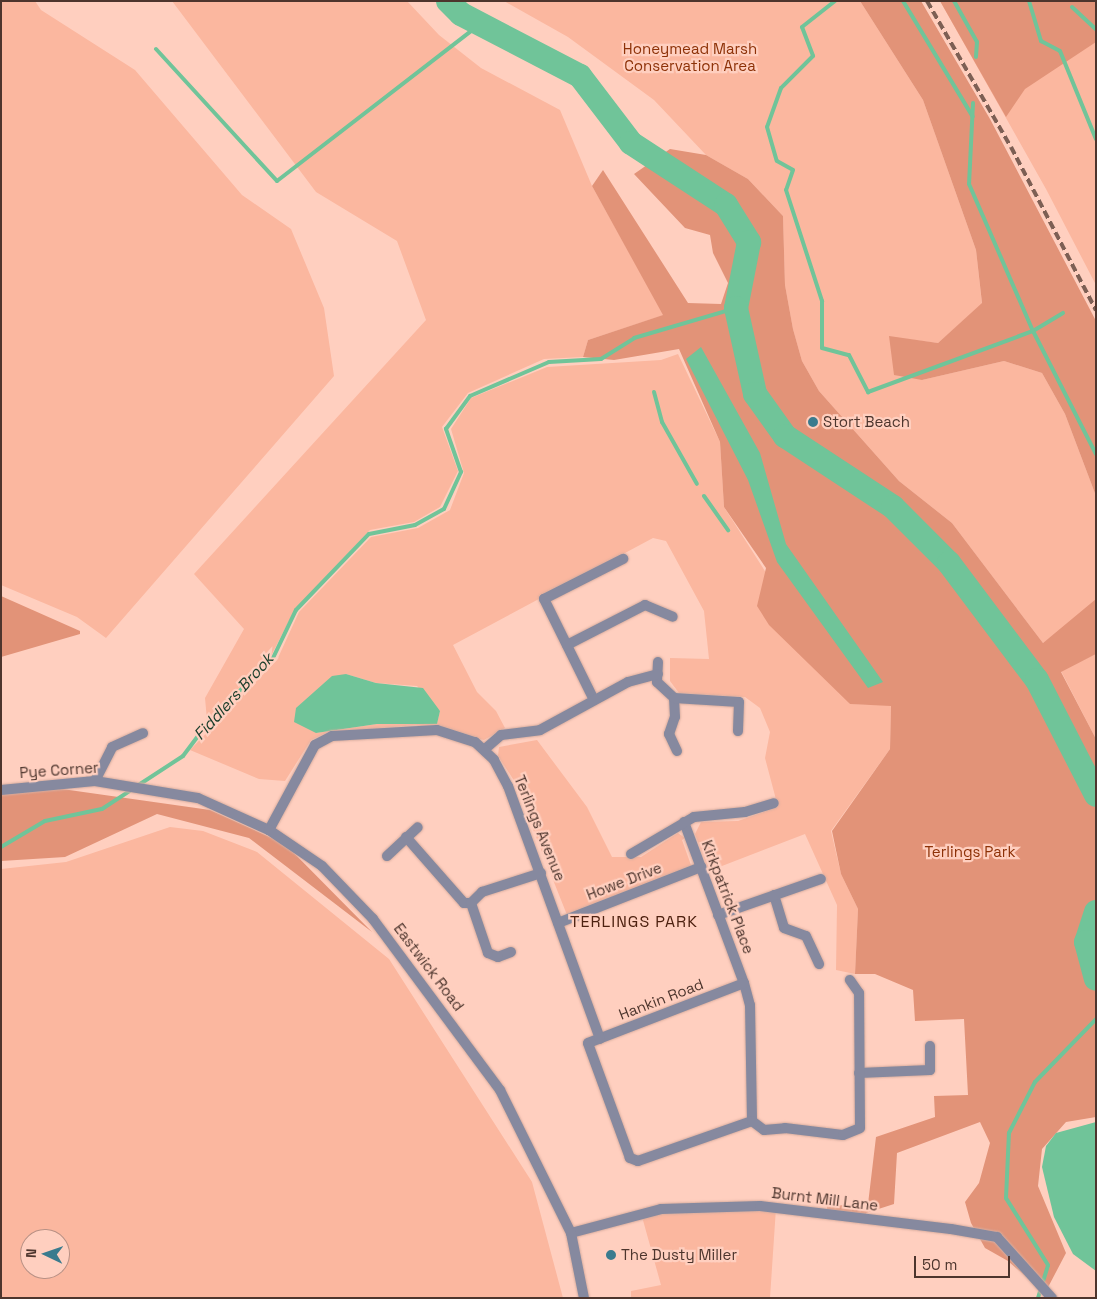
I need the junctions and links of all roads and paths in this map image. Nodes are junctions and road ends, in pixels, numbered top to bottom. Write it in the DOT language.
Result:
graph roads {
  1 [pos="623,559"];
  2 [pos="672,617"];
  3 [pos="567,645"];
  4 [pos="658,662"];
  5 [pos="658,674"];
  6 [pos="674,698"];
  7 [pos="594,700"];
  8 [pos="738,731"];
  9 [pos="144,733"];
  10 [pos="485,749"];
  11 [pos="677,751"];
  12 [pos="95,781"];
  13 [pos="120,782"];
  14 [pos="1,790"];
  15 [pos="774,802"];
  16 [pos="684,822"];
  17 [pos="418,827"];
  18 [pos="269,830"];
  19 [pos="406,837"];
  20 [pos="632,854"];
  21 [pos="387,856"];
  22 [pos="701,867"];
  23 [pos="541,873"];
  24 [pos="821,879"];
  25 [pos="774,895"];
  26 [pos="471,903"];
  27 [pos="718,914"];
  28 [pos="558,923"];
  29 [pos="511,952"];
  30 [pos="819,964"];
  31 [pos="850,980"];
  32 [pos="744,983"];
  33 [pos="600,1039"];
  34 [pos="930,1046"];
  35 [pos="859,1072"];
  36 [pos="752,1121"];
  37 [pos="571,1233"];
  38 [pos="1051,1297"];
  39 [pos="584,1298"];
  1 -- 3 [label="street"];
  2 -- 3 [label="street"];
  3 -- 7 [label="street"];
  4 -- 5 [label="street"];
  5 -- 6 [label="street"];
  5 -- 7 [label="street"];
  6 -- 8 [label="street"];
  6 -- 11 [label="street"];
  7 -- 10 [label="street"];
  9 -- 12 [label="street"];
  10 -- 18 [label="street"];
  10 -- 23 [label="street, Terlings Avenue"];
  12 -- 13 [label="street, Pye Corner"];
  12 -- 14 [label="street, Pye Corner"];
  13 -- 18 [label="street, Eastwick Road"];
  15 -- 16 [label="street"];
  16 -- 20 [label="street"];
  16 -- 22 [label="street, Kirkpatrick Place"];
  17 -- 19 [label="street"];
  18 -- 37 [label="street, Eastwick Road"];
  19 -- 21 [label="street"];
  19 -- 26 [label="street"];
  22 -- 27 [label="street, Kirkpatrick Place"];
  22 -- 28 [label="street, Howe Drive"];
  23 -- 26 [label="street"];
  23 -- 28 [label="street, Terlings Avenue"];
  24 -- 25 [label="street"];
  25 -- 27 [label="street"];
  25 -- 30 [label="street"];
  26 -- 29 [label="street"];
  27 -- 32 [label="street, Kirkpatrick Place"];
  28 -- 33 [label="street, Terlings Avenue"];
  31 -- 35 [label="street"];
  32 -- 33 [label="street, Hankin Road"];
  32 -- 36 [label="street"];
  33 -- 36 [label="street, Hankin Road"];
  34 -- 35 [label="street"];
  35 -- 36 [label="street"];
  37 -- 38 [label="street, Burnt Mill Lane"];
  37 -- 39 [label="street, Eastwick Road"];
}
